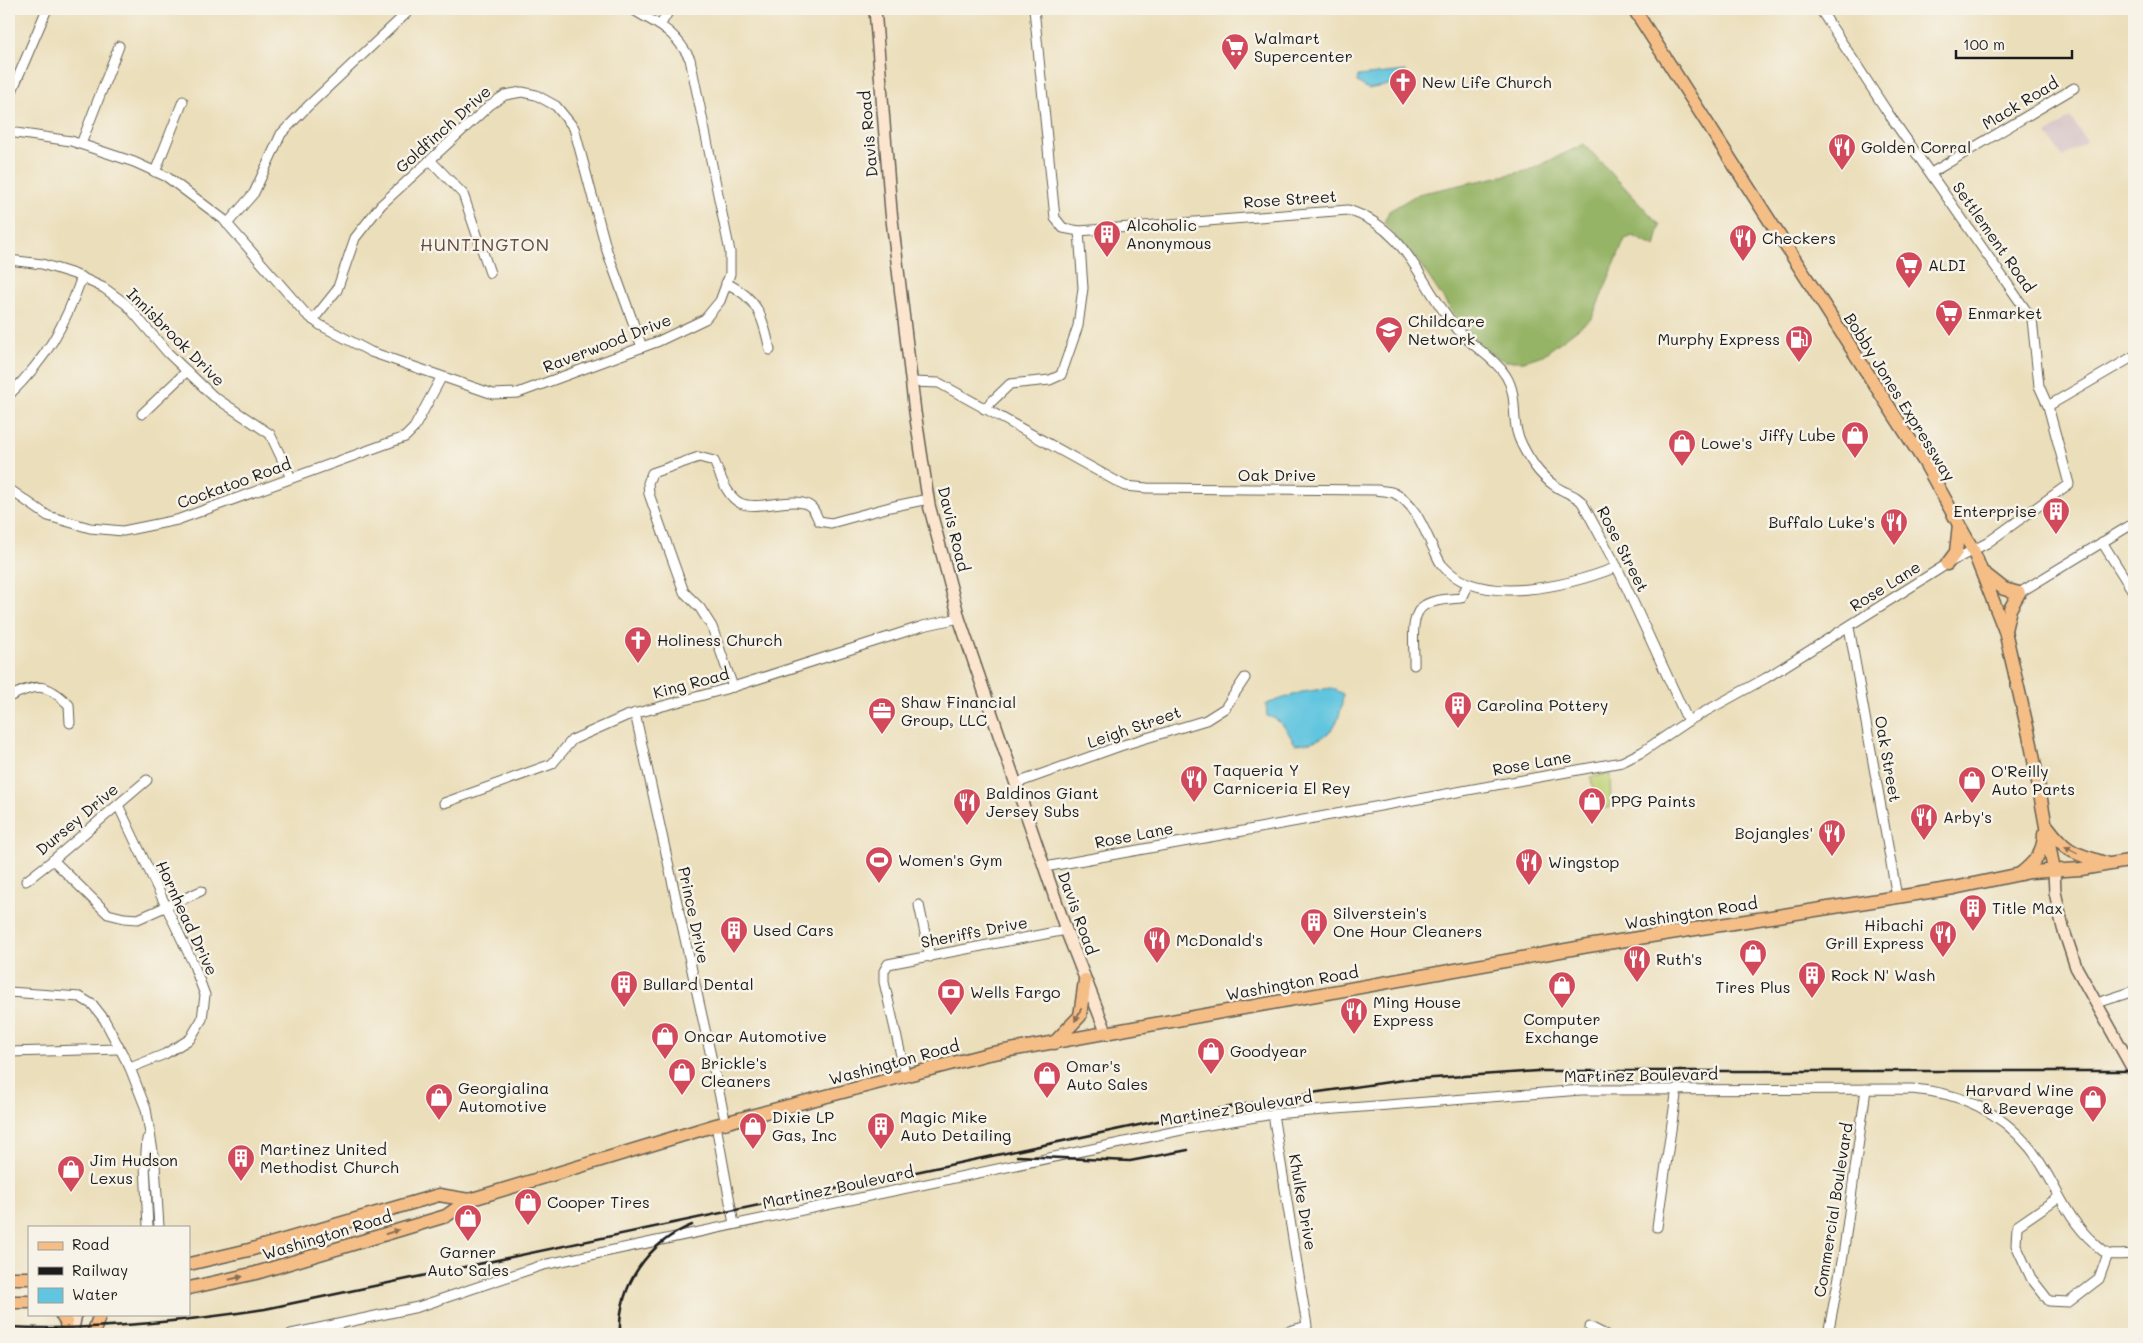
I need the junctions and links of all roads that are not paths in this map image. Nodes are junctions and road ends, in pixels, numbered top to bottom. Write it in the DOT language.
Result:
graph roads {
  1 [pos="47,9"];
  2 [pos="411,9"];
  3 [pos="632,9"];
  4 [pos="670,9"];
  5 [pos="875,9"];
  6 [pos="1034,9"];
  7 [pos="1634,9"];
  8 [pos="1820,9"];
  9 [pos="661,24"];
  10 [pos="119,46"];
  11 [pos="2074,88"];
  12 [pos="9,98"];
  13 [pos="184,102"];
  14 [pos="9,132"];
  15 [pos="81,144"];
  16 [pos="430,160"];
  17 [pos="155,172"];
  18 [pos="1931,174"];
  19 [pos="227,224"];
  20 [pos="1078,231"];
  21 [pos="9,260"];
  22 [pos="490,273"];
  23 [pos="82,278"];
  24 [pos="726,283"];
  25 [pos="314,320"];
  26 [pos="642,348"];
  27 [pos="770,350"];
  28 [pos="2134,356"];
  29 [pos="187,371"];
  30 [pos="441,378"];
  31 [pos="912,382"];
  32 [pos="9,395"];
  33 [pos="2048,406"];
  34 [pos="984,409"];
  35 [pos="142,414"];
  36 [pos="290,478"];
  37 [pos="9,489"];
  38 [pos="928,499"];
  39 [pos="2134,522"];
  40 [pos="1959,524"];
  41 [pos="2102,542"];
  42 [pos="1973,550"];
  43 [pos="1947,564"];
  44 [pos="1617,567"];
  45 [pos="1982,573"];
  46 [pos="1468,584"];
  47 [pos="2019,593"];
  48 [pos="2134,593"];
  49 [pos="959,618"];
  50 [pos="1849,627"];
  51 [pos="2005,631"];
  52 [pos="1414,665"];
  53 [pos="1245,678"];
  54 [pos="733,687"];
  55 [pos="9,697"];
  56 [pos="635,713"];
  57 [pos="1688,721"];
  58 [pos="70,723"];
  59 [pos="147,780"];
  60 [pos="1017,783"];
  61 [pos="444,803"];
  62 [pos="118,806"];
  63 [pos="2044,821"];
  64 [pos="53,860"];
  65 [pos="2134,860"];
  66 [pos="2109,864"];
  67 [pos="1045,867"];
  68 [pos="2054,871"];
  69 [pos="2020,874"];
  70 [pos="26,881"];
  71 [pos="201,891"];
  72 [pos="1897,897"];
  73 [pos="919,905"];
  74 [pos="166,906"];
  75 [pos="1066,930"];
  76 [pos="930,957"];
  77 [pos="1085,980"];
  78 [pos="2134,991"];
  79 [pos="9,992"];
  80 [pos="2097,1003"];
  81 [pos="1106,1034"];
  82 [pos="1054,1043"];
  83 [pos="118,1050"];
  84 [pos="9,1052"];
  85 [pos="130,1068"];
  86 [pos="2134,1071"];
  87 [pos="906,1077"];
  88 [pos="1677,1088"];
  89 [pos="1866,1089"];
  90 [pos="1273,1114"];
  91 [pos="721,1124"];
  92 [pos="148,1126"];
  93 [pos="2058,1197"];
  94 [pos="469,1200"];
  95 [pos="734,1224"];
  96 [pos="148,1226"];
  97 [pos="159,1226"];
  98 [pos="1657,1227"];
  99 [pos="2108,1254"];
  100 [pos="2134,1254"];
  101 [pos="190,1264"];
  102 [pos="9,1278"];
  103 [pos="28,1278"];
  104 [pos="190,1288"];
  105 [pos="9,1302"];
  106 [pos="27,1303"];
  107 [pos="62,1316"];
  108 [pos="76,1316"];
  109 [pos="92,1316"];
  110 [pos="99,1316"];
  111 [pos="1590,1327"];
  112 [pos="1307,1330"];
  113 [pos="67,1334"];
  114 [pos="72,1334"];
  115 [pos="92,1334"];
  116 [pos="291,1334"];
  117 [pos="1278,1334"];
  118 [pos="1604,1334"];
  119 [pos="1828,1334"];
  1 -- 12 [label="street"];
  2 -- 19 [label="street"];
  3 -- 9 [label="street, Raverwood Drive"];
  4 -- 9 [label="street"];
  5 -- 31 [label="main road, Davis Road"];
  6 -- 20 [label="street"];
  7 -- 40 [label="main road, Bobby Jones Expressway"];
  8 -- 18 [label="street, Settlement Road"];
  9 -- 24 [label="street, Raverwood Drive"];
  10 -- 15 [label="street"];
  11 -- 18 [label="street, Mack Road"];
  13 -- 17 [label="street"];
  14 -- 15 [label="street, Raverwood Drive"];
  15 -- 17 [label="street, Raverwood Drive"];
  16 -- 22 [label="street"];
  16 -- 25 [label="street, Goldfinch Drive"];
  16 -- 26 [label="street, Goldfinch Drive"];
  17 -- 19 [label="street, Raverwood Drive"];
  18 -- 33 [label="street, Settlement Road"];
  19 -- 25 [label="street, Raverwood Drive"];
  20 -- 34 [label="street"];
  20 -- 44 [label="street, Rose Street"];
  21 -- 23 [label="street, Innisbrook Drive"];
  23 -- 29 [label="street, Innisbrook Drive"];
  23 -- 32 [label="street"];
  24 -- 26 [label="street, Raverwood Drive"];
  24 -- 27 [label="street"];
  25 -- 30 [label="street, Raverwood Drive"];
  26 -- 30 [label="street, Raverwood Drive"];
  28 -- 33 [label="street"];
  29 -- 35 [label="street"];
  29 -- 36 [label="street, Innisbrook Drive"];
  30 -- 36 [label="street, Cockatoo Road"];
  31 -- 34 [label="street, Oak Drive"];
  31 -- 38 [label="main road, Davis Road"];
  33 -- 42 [label="street, Settlement Road"];
  34 -- 46 [label="street, Oak Drive"];
  36 -- 37 [label="street, Cockatoo Road"];
  38 -- 49 [label="main road, Davis Road"];
  38 -- 54 [label="street"];
  39 -- 41 [label="street"];
  40 -- 42 [label="main road, Bobby Jones Expressway"];
  40 -- 43 [label="main road"];
  41 -- 47 [label="street"];
  41 -- 48 [label="street"];
  42 -- 43 [label="street, Rose Lane"];
  42 -- 45 [label="main road, Bobby Jones Expressway"];
  43 -- 50 [label="street, Rose Lane"];
  44 -- 46 [label="street, Oak Drive"];
  44 -- 57 [label="street, Rose Street"];
  45 -- 47 [label="main road"];
  45 -- 51 [label="main road, Bobby Jones Expressway"];
  46 -- 52 [label="street"];
  47 -- 51 [label="main road"];
  49 -- 54 [label="street, King Road"];
  49 -- 60 [label="main road, Davis Road"];
  50 -- 57 [label="street, Rose Lane"];
  50 -- 72 [label="street, Oak Street"];
  51 -- 63 [label="main road, Bobby Jones Expressway"];
  53 -- 60 [label="street, Leigh Street"];
  54 -- 56 [label="street, King Road"];
  55 -- 58 [label="street"];
  56 -- 61 [label="street, King Road"];
  56 -- 91 [label="street, Prince Drive"];
  57 -- 67 [label="street, Rose Lane"];
  59 -- 62 [label="street, Dursey Drive"];
  60 -- 67 [label="main road, Davis Road"];
  62 -- 64 [label="street, Dursey Drive"];
  62 -- 74 [label="street, Hornhead Drive"];
  66 -- 63 [label="main road, one-way"];
  63 -- 68 [label="main road, Bobby Jones Expressway"];
  63 -- 69 [label="main road"];
  64 -- 70 [label="street, Dursey Drive"];
  64 -- 74 [label="street"];
  65 -- 66 [label="main road, Washington Road"];
  66 -- 68 [label="main road, Washington Road"];
  67 -- 75 [label="main road, Davis Road"];
  68 -- 69 [label="main road, Washington Road"];
  68 -- 80 [label="main road"];
  69 -- 72 [label="main road, Washington Road"];
  71 -- 74 [label="street"];
  72 -- 81 [label="main road, Washington Road"];
  73 -- 76 [label="street"];
  74 -- 85 [label="street, Hornhead Drive"];
  75 -- 76 [label="street, Sheriffs Drive"];
  75 -- 77 [label="main road, Davis Road"];
  76 -- 87 [label="street, Sheriffs Drive"];
  77 -- 81 [label="main road, Davis Road"];
  77 -- 82 [label="main road, one-way"];
  78 -- 80 [label="street"];
  79 -- 83 [label="street"];
  80 -- 86 [label="main road"];
  81 -- 82 [label="main road, Washington Road"];
  82 -- 87 [label="main road, Washington Road"];
  83 -- 84 [label="street"];
  83 -- 85 [label="street"];
  85 -- 92 [label="street"];
  87 -- 91 [label="main road, Washington Road"];
  88 -- 89 [label="street, Martinez Boulevard"];
  88 -- 90 [label="street, Martinez Boulevard"];
  88 -- 98 [label="street"];
  89 -- 93 [label="street, Martinez Boulevard"];
  89 -- 119 [label="street, Commercial Boulevard"];
  90 -- 95 [label="street, Martinez Boulevard"];
  90 -- 112 [label="street, Khulke Drive"];
  91 -- 94 [label="main road, Washington Road"];
  91 -- 95 [label="street, Prince Drive"];
  92 -- 96 [label="street"];
  92 -- 97 [label="street"];
  93 -- 99 [label="street, Martinez Boulevard"];
  93 -- 99 [label="street"];
  94 -- 101 [label="main road, Washington Road"];
  104 -- 94 [label="main road, Washington Road, one-way"];
  95 -- 116 [label="street, Martinez Boulevard"];
  99 -- 100 [label="street"];
  102 -- 103 [label="main road"];
  105 -- 106 [label="main road"];
  107 -- 113 [label="main road"];
  108 -- 114 [label="main road"];
  109 -- 115 [label="main road"];
  110 -- 115 [label="main road"];
  111 -- 118 [label="street"];
  112 -- 117 [label="street"];
}
